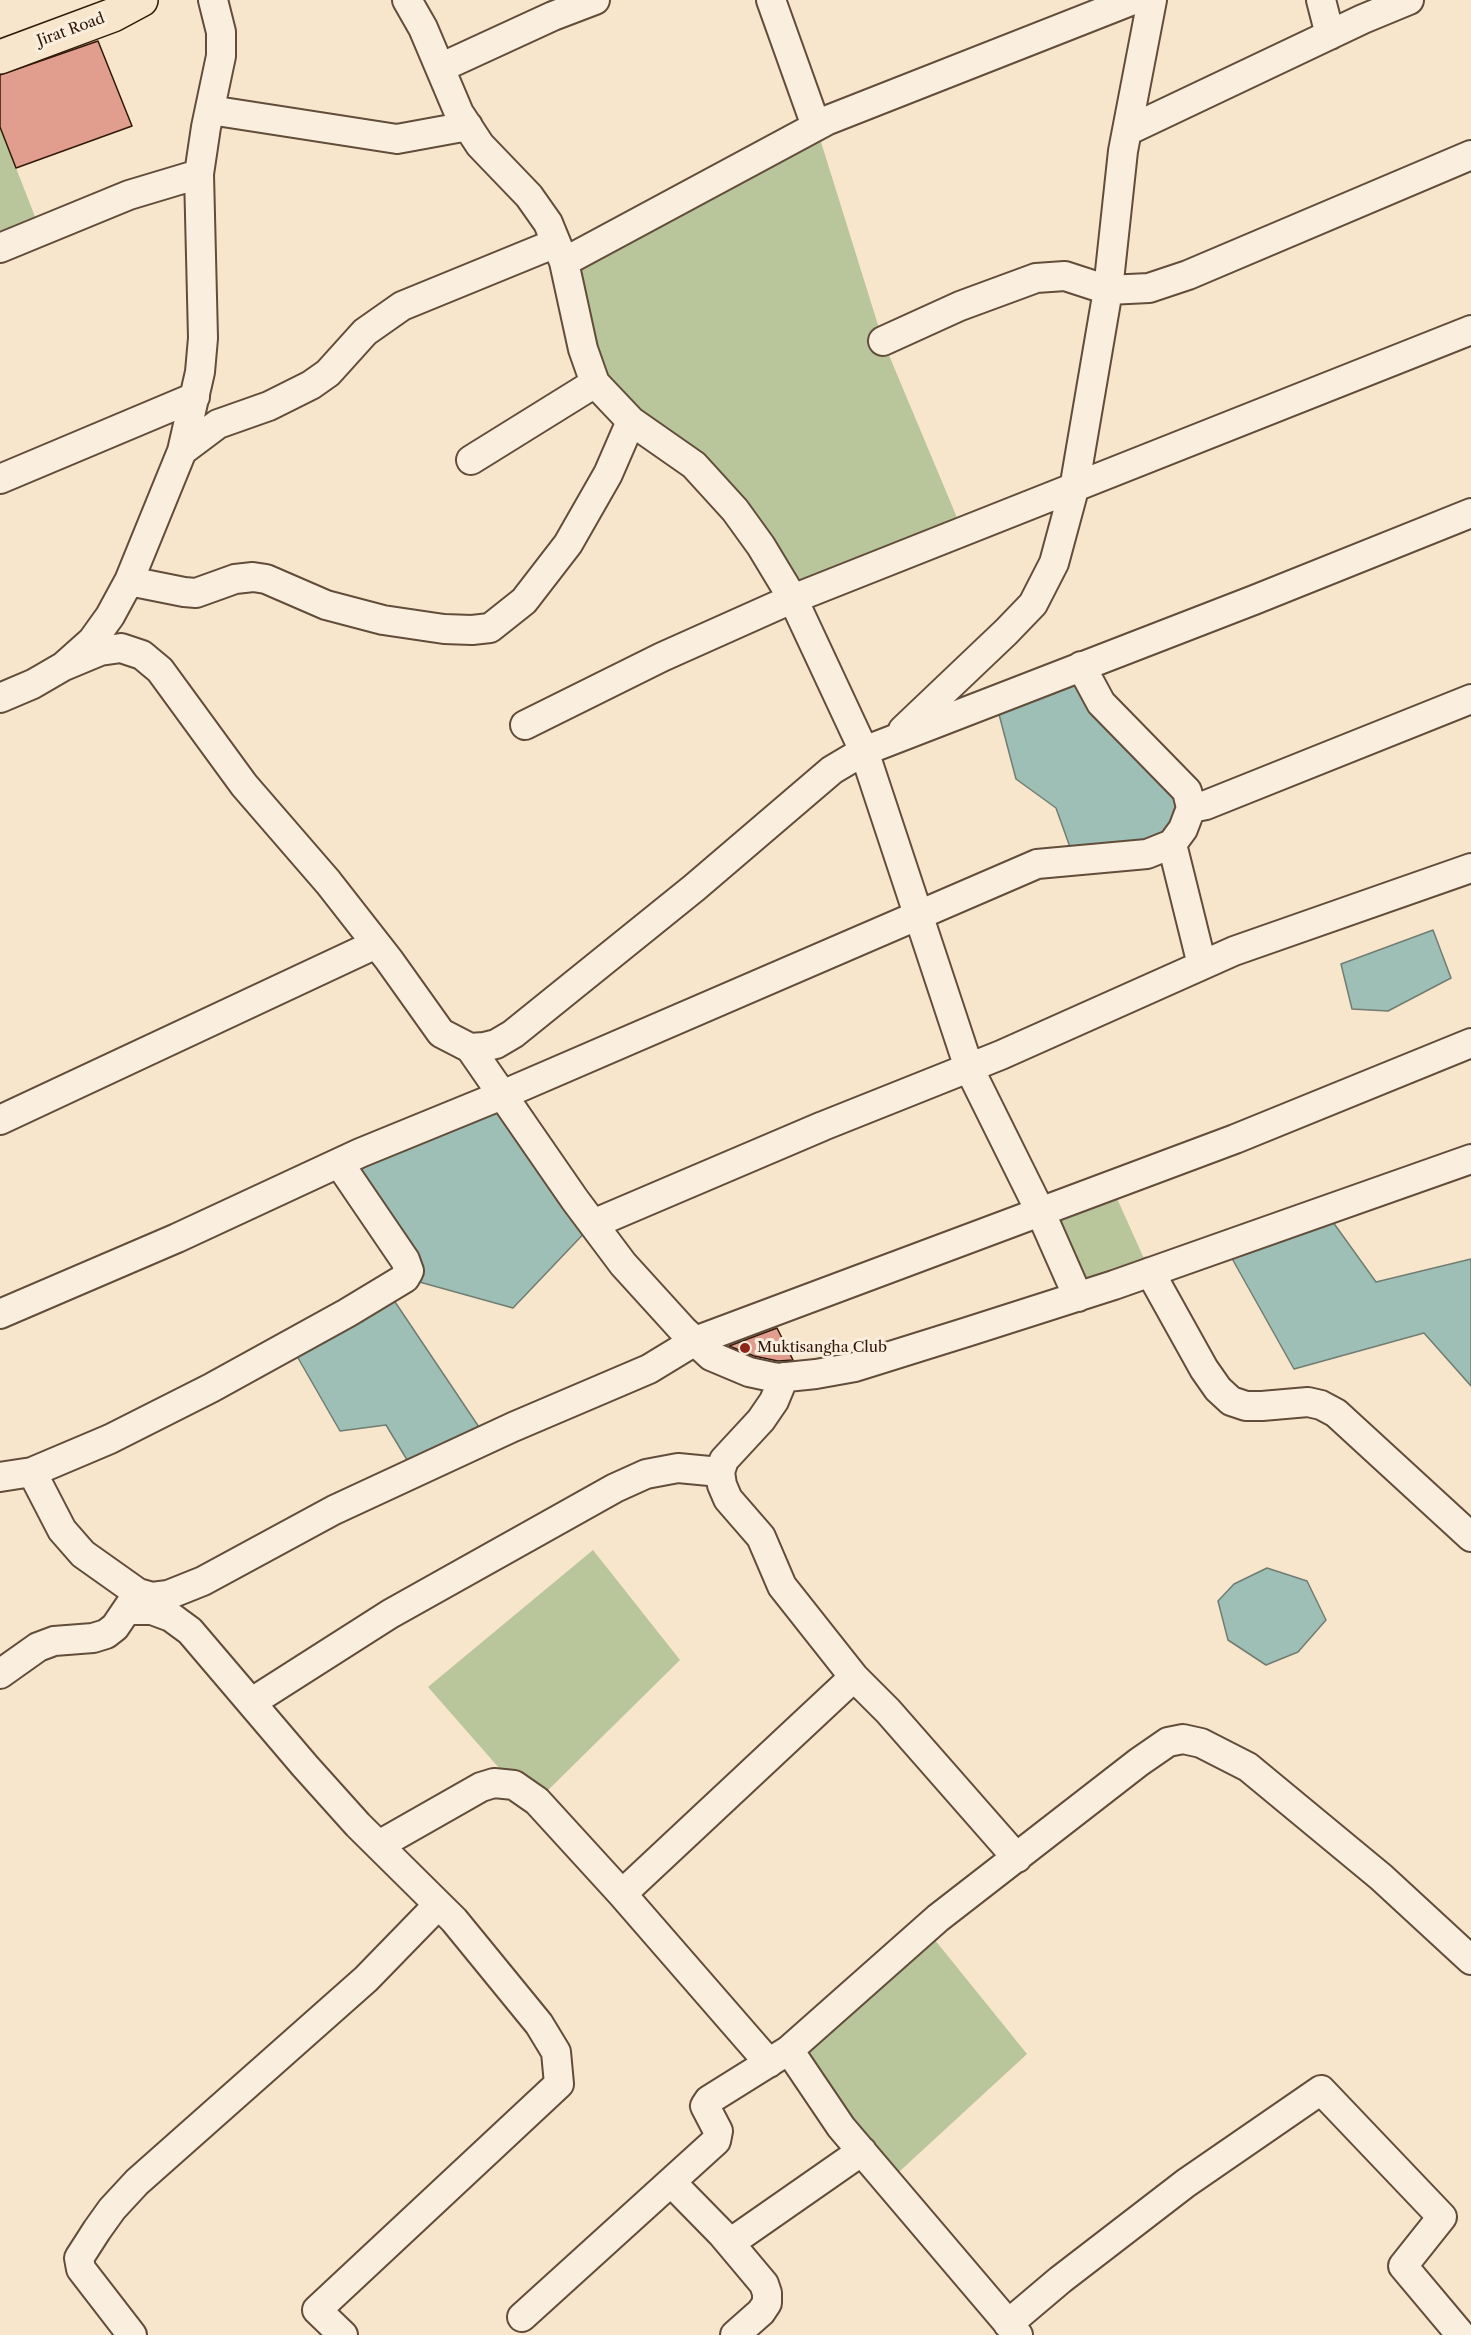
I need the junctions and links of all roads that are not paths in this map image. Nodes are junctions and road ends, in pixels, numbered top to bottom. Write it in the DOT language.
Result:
graph roads {
  1 [pos="141,0"];
  2 [pos="213,0"];
  3 [pos="407,0"];
  4 [pos="595,0"];
  5 [pos="771,0"];
  6 [pos="1133,0"];
  7 [pos="1152,0"];
  8 [pos="1321,0"];
  9 [pos="1409,0"];
  10 [pos="1330,35"];
  11 [pos="0,57"];
  12 [pos="440,68"];
  13 [pos="210,110"];
  14 [pos="468,126"];
  15 [pos="816,126"];
  16 [pos="1127,130"];
  17 [pos="1471,155"];
  18 [pos="199,174"];
  19 [pos="0,248"];
  20 [pos="560,252"];
  21 [pos="1108,290"];
  22 [pos="1471,330"];
  23 [pos="883,341"];
  24 [pos="595,383"];
  25 [pos="195,397"];
  26 [pos="632,422"];
  27 [pos="182,451"];
  28 [pos="471,460"];
  29 [pos="0,479"];
  30 [pos="1074,489"];
  31 [pos="1471,513"];
  32 [pos="129,581"];
  33 [pos="793,599"];
  34 [pos="64,666"];
  35 [pos="1081,666"];
  36 [pos="0,698"];
  37 [pos="1471,699"];
  38 [pos="525,725"];
  39 [pos="893,740"];
  40 [pos="864,751"];
  41 [pos="1191,808"];
  42 [pos="1172,844"];
  43 [pos="1471,868"];
  44 [pos="919,914"];
  45 [pos="376,944"];
  46 [pos="1202,965"];
  47 [pos="1471,1043"];
  48 [pos="470,1048"];
  49 [pos="969,1068"];
  50 [pos="502,1095"];
  51 [pos="0,1120"];
  52 [pos="1471,1159"];
  53 [pos="339,1162"];
  54 [pos="1040,1211"];
  55 [pos="593,1224"];
  56 [pos="1150,1272"];
  57 [pos="1078,1297"];
  58 [pos="0,1314"];
  59 [pos="695,1341"];
  60 [pos="784,1377"];
  61 [pos="32,1472"];
  62 [pos="720,1472"];
  63 [pos="0,1478"];
  64 [pos="1464,1522"];
  65 [pos="133,1601"];
  66 [pos="0,1673"];
  67 [pos="854,1677"];
  68 [pos="252,1702"];
  69 [pos="379,1845"];
  70 [pos="1017,1858"];
  71 [pos="622,1894"];
  72 [pos="438,1905"];
  73 [pos="1471,1960"];
  74 [pos="779,2057"];
  75 [pos="862,2151"];
  76 [pos="671,2182"];
  77 [pos="730,2243"];
  78 [pos="522,2317"];
  79 [pos="1013,2330"];
  80 [pos="132,2335"];
  81 [pos="343,2335"];
  82 [pos="735,2335"];
  83 [pos="1461,2335"];
  1 -- 11 [label="main road, Jirat Road"];
  2 -- 13 [label="street"];
  3 -- 12 [label="street"];
  4 -- 12 [label="street"];
  5 -- 15 [label="street"];
  6 -- 15 [label="street"];
  7 -- 16 [label="street"];
  8 -- 10 [label="street"];
  9 -- 10 [label="street"];
  10 -- 16 [label="street"];
  12 -- 14 [label="street"];
  13 -- 14 [label="street"];
  13 -- 18 [label="street"];
  14 -- 20 [label="street"];
  15 -- 20 [label="street"];
  16 -- 21 [label="street"];
  17 -- 21 [label="street"];
  18 -- 19 [label="street"];
  18 -- 25 [label="street"];
  20 -- 24 [label="street"];
  20 -- 27 [label="street"];
  21 -- 23 [label="street"];
  21 -- 30 [label="street"];
  22 -- 30 [label="street"];
  24 -- 26 [label="street"];
  24 -- 28 [label="street"];
  25 -- 27 [label="street"];
  25 -- 29 [label="street"];
  26 -- 32 [label="street"];
  26 -- 33 [label="street"];
  27 -- 32 [label="street"];
  30 -- 33 [label="street"];
  30 -- 39 [label="street"];
  31 -- 35 [label="street"];
  32 -- 34 [label="street"];
  33 -- 38 [label="street"];
  33 -- 40 [label="street"];
  34 -- 36 [label="street"];
  34 -- 45 [label="street"];
  35 -- 39 [label="street"];
  35 -- 41 [label="street"];
  37 -- 41 [label="street"];
  39 -- 40 [label="street"];
  40 -- 44 [label="street"];
  40 -- 48 [label="street"];
  41 -- 42 [label="street"];
  42 -- 44 [label="street"];
  42 -- 46 [label="street"];
  43 -- 46 [label="street"];
  44 -- 49 [label="street"];
  44 -- 50 [label="street"];
  45 -- 48 [label="street"];
  45 -- 51 [label="street"];
  46 -- 49 [label="street"];
  47 -- 54 [label="street"];
  48 -- 50 [label="street"];
  49 -- 54 [label="street"];
  49 -- 55 [label="street"];
  50 -- 53 [label="street"];
  50 -- 55 [label="street"];
  52 -- 56 [label="street"];
  53 -- 58 [label="street"];
  53 -- 61 [label="street"];
  54 -- 57 [label="street"];
  54 -- 59 [label="street"];
  55 -- 59 [label="street"];
  56 -- 57 [label="street"];
  56 -- 64 [label="street"];
  57 -- 60 [label="street"];
  59 -- 60 [label="street"];
  59 -- 65 [label="street"];
  60 -- 62 [label="street"];
  61 -- 63 [label="street"];
  61 -- 65 [label="street"];
  62 -- 67 [label="street"];
  62 -- 68 [label="street"];
  65 -- 66 [label="street"];
  65 -- 68 [label="street"];
  67 -- 70 [label="street"];
  67 -- 71 [label="street"];
  68 -- 69 [label="street"];
  69 -- 71 [label="street"];
  69 -- 72 [label="street"];
  70 -- 73 [label="street"];
  70 -- 74 [label="street"];
  71 -- 74 [label="street"];
  72 -- 80 [label="street"];
  72 -- 81 [label="street"];
  74 -- 75 [label="street"];
  74 -- 76 [label="street"];
  75 -- 77 [label="street"];
  75 -- 79 [label="street"];
  76 -- 77 [label="street"];
  76 -- 78 [label="street"];
  77 -- 82 [label="street"];
  79 -- 83 [label="street"];
}
